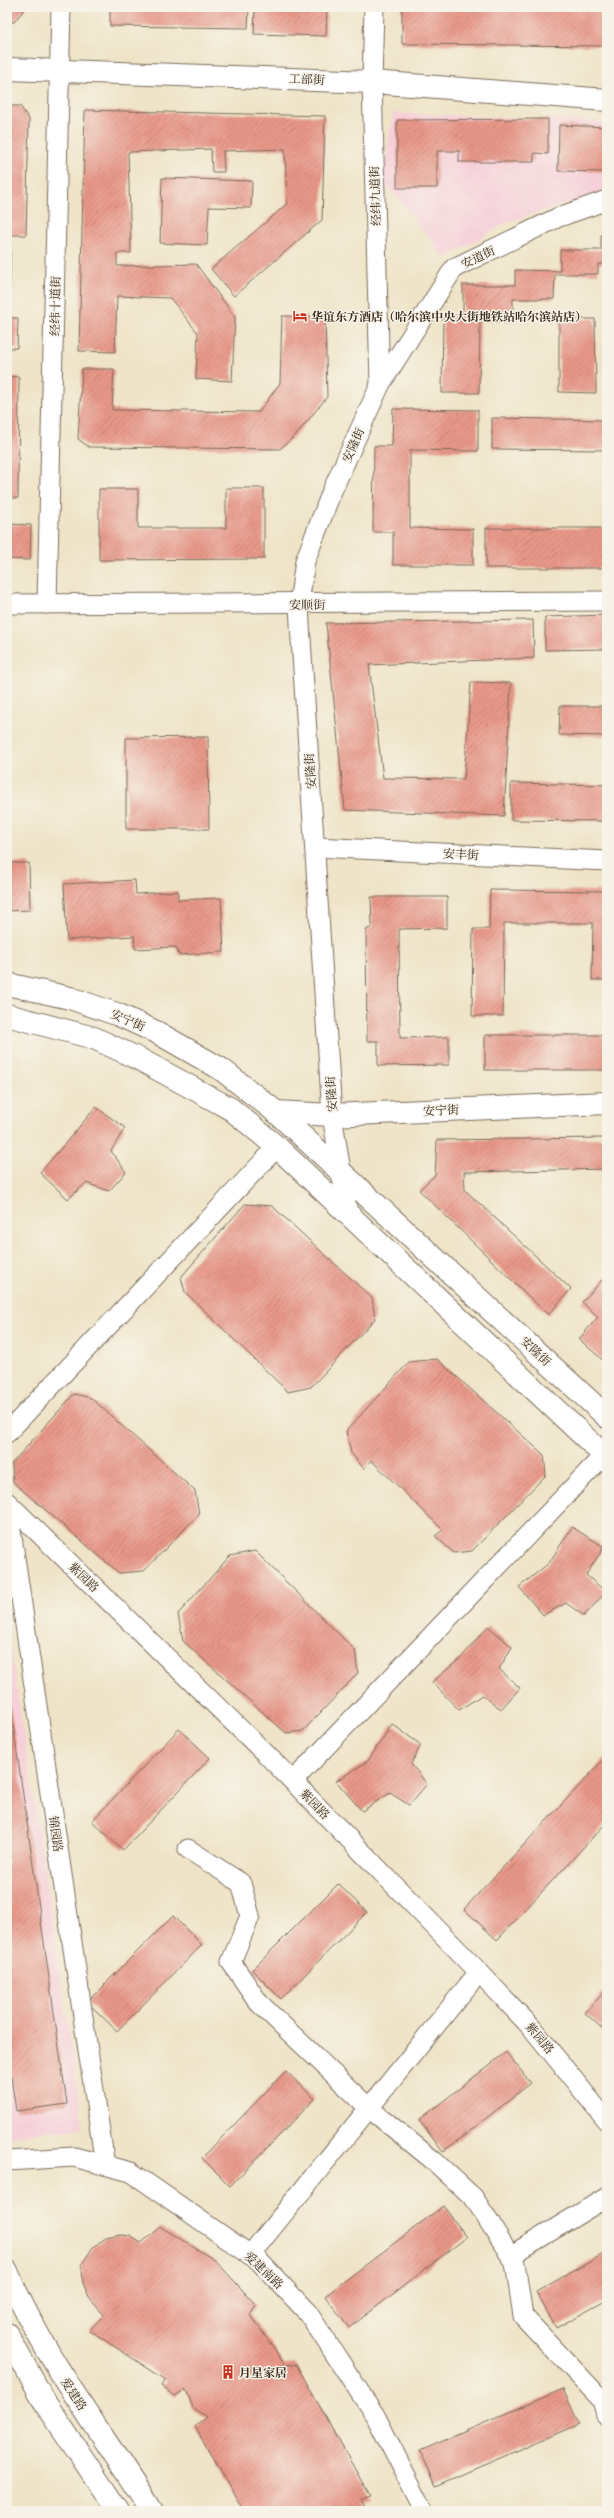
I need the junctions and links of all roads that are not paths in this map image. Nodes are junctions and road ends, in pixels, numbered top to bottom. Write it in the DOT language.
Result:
graph roads {
  1 [pos="61,7"];
  2 [pos="374,7"];
  3 [pos="7,69"];
  4 [pos="61,71"];
  5 [pos="372,82"];
  6 [pos="607,100"];
  7 [pos="607,200"];
  8 [pos="380,385"];
  9 [pos="607,601"];
  10 [pos="7,604"];
  11 [pos="47,604"];
  12 [pos="299,604"];
  13 [pos="315,846"];
  14 [pos="607,860"];
  15 [pos="7,984"];
  16 [pos="7,1015"];
  17 [pos="607,1103"];
  18 [pos="276,1112"];
  19 [pos="332,1115"];
  20 [pos="277,1147"];
  21 [pos="341,1171"];
  22 [pos="348,1216"];
  23 [pos="607,1417"];
  24 [pos="7,1433"];
  25 [pos="606,1456"];
  26 [pos="7,1503"];
  27 [pos="293,1782"];
  28 [pos="188,1849"];
  29 [pos="479,1972"];
  30 [pos="369,2108"];
  31 [pos="607,2121"];
  32 [pos="7,2161"];
  33 [pos="105,2165"];
  34 [pos="607,2197"];
  35 [pos="250,2255"];
  36 [pos="510,2256"];
  37 [pos="7,2271"];
  38 [pos="7,2334"];
  39 [pos="607,2418"];
  40 [pos="118,2511"];
  41 [pos="151,2511"];
  42 [pos="424,2511"];
  1 -- 4 [label="street, 经纬十道街"];
  2 -- 5 [label="street, 经纬九道街"];
  3 -- 4 [label="main road, 工部街"];
  4 -- 5 [label="main road, 工部街"];
  4 -- 11 [label="street, 经纬十道街"];
  5 -- 6 [label="main road, 工部街"];
  5 -- 8 [label="street, 经纬九道街"];
  7 -- 8 [label="street, 安道街"];
  8 -- 12 [label="street, 安隆街"];
  9 -- 12 [label="street, 安顺街"];
  10 -- 11 [label="street, 安顺街"];
  11 -- 12 [label="street, 安顺街"];
  12 -- 13 [label="street, 安隆街"];
  13 -- 14 [label="street, 安丰街"];
  13 -- 19 [label="street, 安隆街"];
  15 -- 18 [label="main road, 安宁街"];
  16 -- 20 [label="main road"];
  17 -- 19 [label="main road, 安宁街"];
  18 -- 19 [label="main road, 安宁街"];
  18 -- 21 [label="main road, 安宁街"];
  19 -- 21 [label="street, 安隆街"];
  20 -- 22 [label="main road"];
  20 -- 24 [label="street"];
  21 -- 22 [label="street, 安隆街"];
  21 -- 23 [label="main road, 安隆街"];
  22 -- 25 [label="main road"];
  25 -- 27 [label="street"];
  26 -- 27 [label="street, 紫园路"];
  26 -- 33 [label="street, 锦园路"];
  27 -- 29 [label="street, 紫园路"];
  28 -- 30 [label="street"];
  29 -- 30 [label="street"];
  29 -- 31 [label="street, 紫园路"];
  30 -- 35 [label="street"];
  30 -- 36 [label="street"];
  32 -- 33 [label="street, 爱建南路"];
  33 -- 35 [label="street, 爱建南路"];
  34 -- 36 [label="street"];
  35 -- 42 [label="street, 爱建南路"];
  36 -- 39 [label="street"];
  37 -- 41 [label="main road, 爱建路"];
  38 -- 40 [label="main road"];
}
